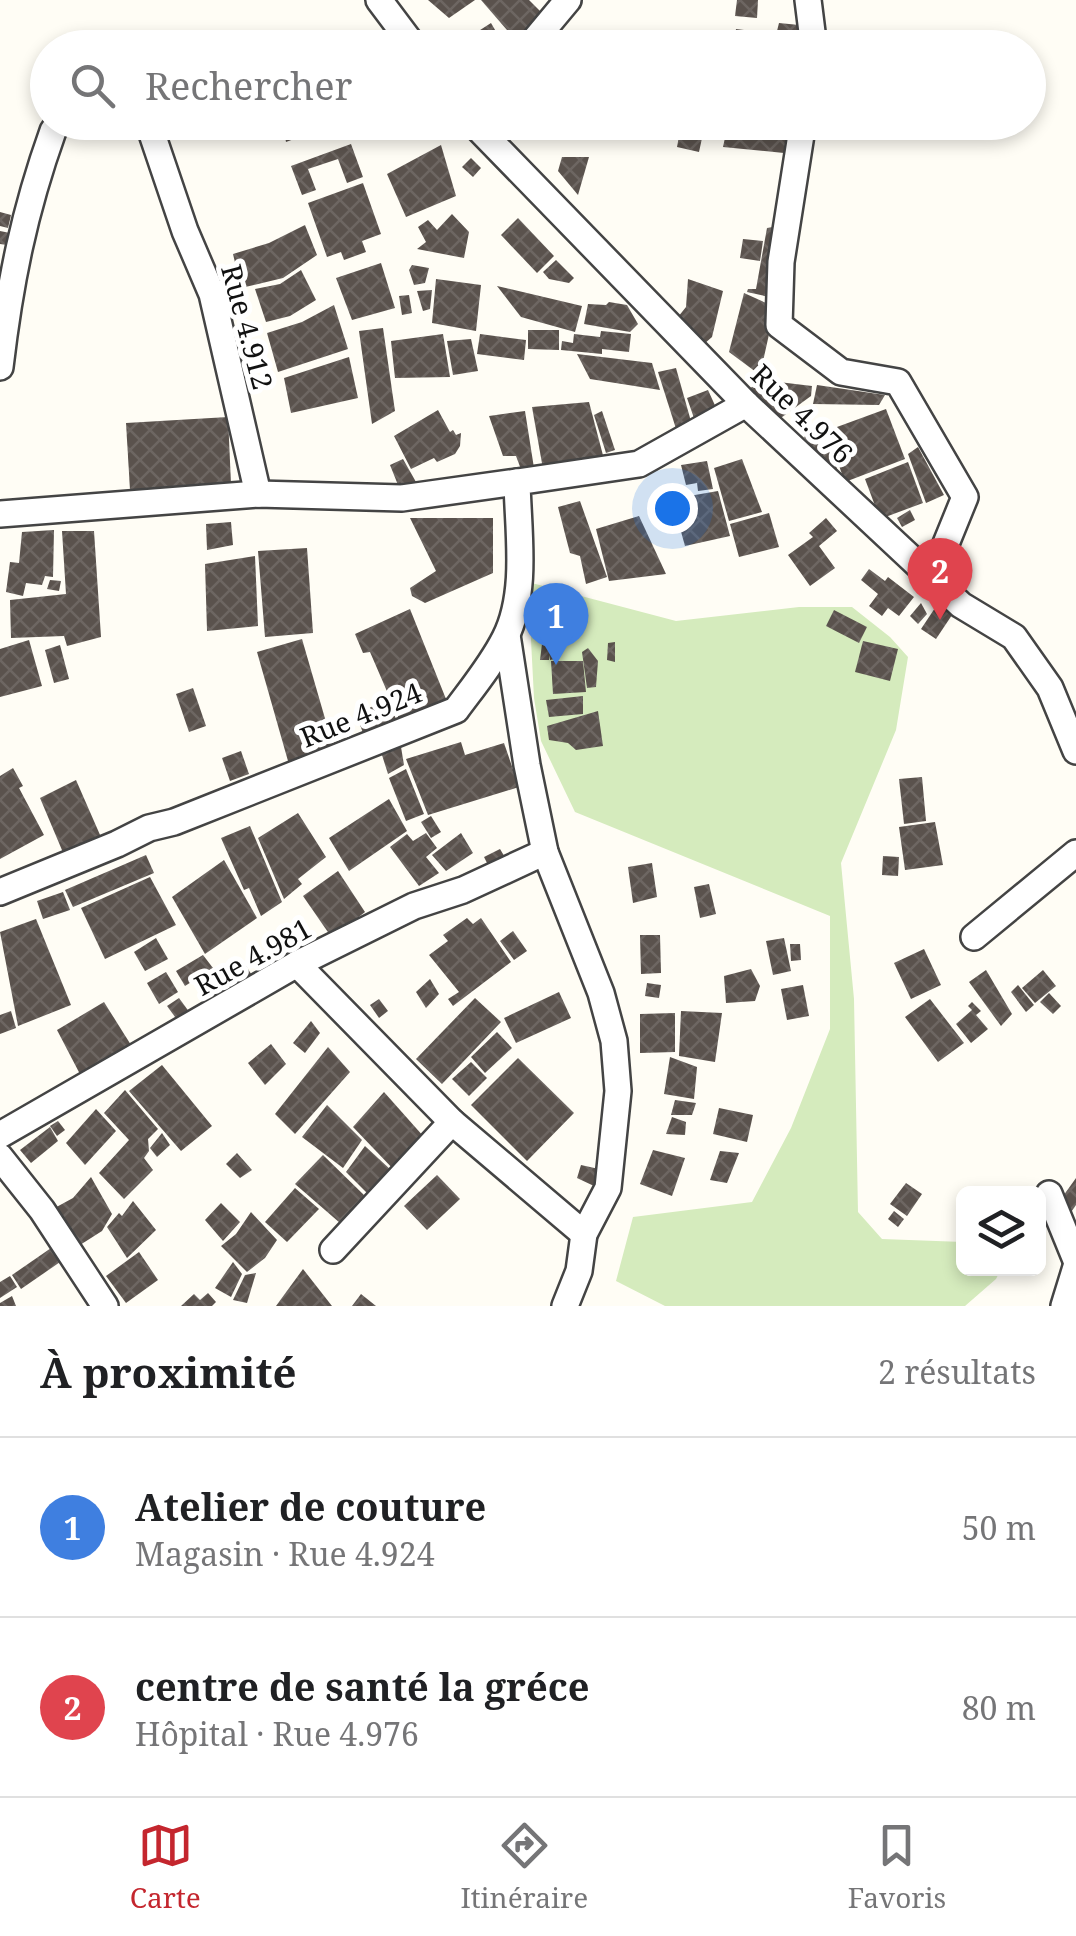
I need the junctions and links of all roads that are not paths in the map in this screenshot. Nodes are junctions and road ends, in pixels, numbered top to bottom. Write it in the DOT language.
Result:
graph roads {
  1 [pos="379,0"];
  2 [pos="568,0"];
  3 [pos="808,0"];
  4 [pos="401,30"];
  5 [pos="543,30"];
  6 [pos="812,30"];
  7 [pos="49,140"];
  8 [pos="154,140"];
  9 [pos="489,140"];
  10 [pos="799,140"];
  11 [pos="0,367"];
  12 [pos="746,404"];
  13 [pos="518,482"];
  14 [pos="258,494"];
  15 [pos="0,514"];
  16 [pos="932,578"];
  17 [pos="507,635"];
  18 [pos="1076,751"];
  19 [pos="546,852"];
  20 [pos="1076,854"];
  21 [pos="0,892"];
  22 [pos="974,937"];
  23 [pos="298,964"];
  24 [pos="452,1122"];
  25 [pos="0,1135"];
  26 [pos="0,1157"];
  27 [pos="1049,1194"];
  28 [pos="584,1234"];
  29 [pos="333,1250"];
  30 [pos="1076,1264"];
  31 [pos="105,1306"];
  32 [pos="565,1306"];
  33 [pos="1064,1306"];
  1 -- 4 [label="street"];
  2 -- 5 [label="street"];
  3 -- 6 [label="street"];
  7 -- 11 [label="street"];
  8 -- 14 [label="street, Rue 4.912"];
  9 -- 12 [label="street, Rue 4.976"];
  10 -- 16 [label="street"];
  12 -- 13 [label="street"];
  12 -- 16 [label="street, Rue 4.976"];
  13 -- 14 [label="street"];
  13 -- 17 [label="street, Rue 4.924"];
  14 -- 15 [label="street"];
  16 -- 18 [label="street, Rue 4.976"];
  17 -- 19 [label="street"];
  17 -- 21 [label="street, Rue 4.924"];
  19 -- 23 [label="street, Rue 4.981"];
  19 -- 28 [label="street"];
  20 -- 22 [label="street"];
  23 -- 24 [label="street"];
  23 -- 25 [label="street, Rue 4.981"];
  24 -- 28 [label="street"];
  24 -- 29 [label="street"];
  26 -- 31 [label="street"];
  27 -- 30 [label="street"];
  28 -- 32 [label="street"];
  30 -- 33 [label="street"];
}
